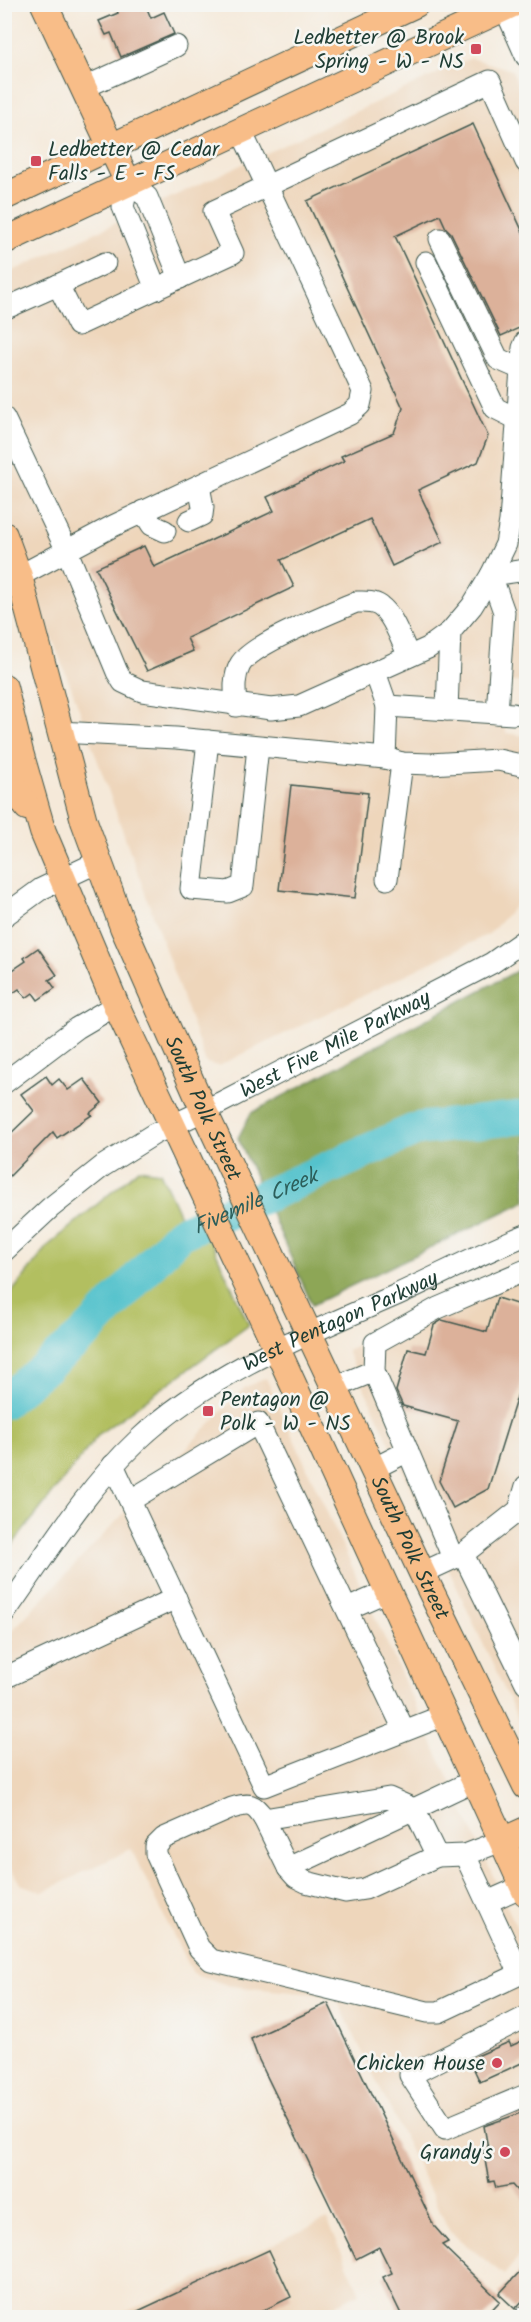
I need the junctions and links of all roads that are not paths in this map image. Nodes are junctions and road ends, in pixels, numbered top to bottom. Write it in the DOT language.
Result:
graph roads {
  1 [pos="44,4"];
  2 [pos="416,4"];
  3 [pos="507,6"];
  4 [pos="176,46"];
  5 [pos="526,56"];
  6 [pos="83,88"];
  7 [pos="242,131"];
  8 [pos="111,146"];
  9 [pos="526,162"];
  10 [pos="128,183"];
  11 [pos="267,186"];
  12 [pos="4,197"];
  13 [pos="440,239"];
  14 [pos="4,241"];
  15 [pos="426,262"];
  16 [pos="105,263"];
  17 [pos="180,278"];
  18 [pos="58,285"];
  19 [pos="156,289"];
  20 [pos="4,309"];
  21 [pos="526,341"];
  22 [pos="521,369"];
  23 [pos="4,418"];
  24 [pos="519,420"];
  25 [pos="199,486"];
  26 [pos="143,511"];
  27 [pos="189,521"];
  28 [pos="165,531"];
  29 [pos="4,535"];
  30 [pos="67,551"];
  31 [pos="526,570"];
  32 [pos="491,575"];
  33 [pos="12,578"];
  34 [pos="450,632"];
  35 [pos="409,657"];
  36 [pos="375,672"];
  37 [pos="4,687"];
  38 [pos="236,706"];
  39 [pos="387,706"];
  40 [pos="447,710"];
  41 [pos="59,732"];
  42 [pos="208,741"];
  43 [pos="258,747"];
  44 [pos="393,760"];
  45 [pos="526,766"];
  46 [pos="4,771"];
  47 [pos="43,832"];
  48 [pos="98,862"];
  49 [pos="62,878"];
  50 [pos="387,879"];
  51 [pos="4,916"];
  52 [pos="526,939"];
  53 [pos="116,1005"];
  54 [pos="4,1083"];
  55 [pos="204,1111"];
  56 [pos="171,1125"];
  57 [pos="526,1235"];
  58 [pos="4,1251"];
  59 [pos="526,1270"];
  60 [pos="429,1280"];
  61 [pos="438,1308"];
  62 [pos="352,1314"];
  63 [pos="310,1334"];
  64 [pos="375,1343"];
  65 [pos="277,1349"];
  66 [pos="374,1371"];
  67 [pos="335,1387"];
  68 [pos="408,1451"];
  69 [pos="113,1465"];
  70 [pos="374,1469"];
  71 [pos="526,1486"];
  72 [pos="131,1500"];
  73 [pos="523,1511"];
  74 [pos="458,1556"];
  75 [pos="422,1573"];
  76 [pos="388,1591"];
  77 [pos="176,1598"];
  78 [pos="347,1610"];
  79 [pos="4,1614"];
  80 [pos="4,1678"];
  81 [pos="526,1683"];
  82 [pos="445,1715"];
  83 [pos="404,1730"];
  84 [pos="475,1780"];
  85 [pos="526,1786"];
  86 [pos="414,1809"];
  87 [pos="264,1819"];
  88 [pos="515,1835"];
  89 [pos="465,1855"];
  90 [pos="437,1856"];
  91 [pos="288,1868"];
  92 [pos="525,1889"];
  93 [pos="487,1902"];
  94 [pos="523,1972"];
  95 [pos="526,2017"];
  96 [pos="526,2095"];
  1 -- 6 [label="main road"];
  2 -- 8 [label="main road"];
  3 -- 5 [label="street"];
  3 -- 7 [label="main road"];
  4 -- 6 [label="street"];
  6 -- 8 [label="main road"];
  7 -- 10 [label="main road"];
  7 -- 11 [label="street"];
  8 -- 10 [label="main road"];
  8 -- 12 [label="main road"];
  9 -- 11 [label="street"];
  10 -- 14 [label="main road"];
  10 -- 17 [label="street"];
  10 -- 19 [label="street"];
  11 -- 17 [label="street"];
  11 -- 25 [label="street"];
  13 -- 22 [label="street"];
  15 -- 24 [label="street"];
  16 -- 18 [label="street"];
  17 -- 19 [label="street"];
  18 -- 19 [label="street"];
  18 -- 20 [label="street"];
  21 -- 22 [label="street"];
  22 -- 24 [label="street"];
  23 -- 30 [label="street"];
  24 -- 32 [label="street"];
  25 -- 26 [label="street"];
  25 -- 27 [label="street"];
  26 -- 28 [label="street"];
  26 -- 30 [label="street"];
  29 -- 33 [label="main road, South Polk Street"];
  30 -- 33 [label="street"];
  30 -- 38 [label="street"];
  31 -- 32 [label="street"];
  32 -- 34 [label="street"];
  32 -- 40 [label="street"];
  33 -- 41 [label="main road, South Polk Street"];
  34 -- 35 [label="street"];
  34 -- 40 [label="street"];
  35 -- 36 [label="street"];
  35 -- 38 [label="street"];
  36 -- 38 [label="street"];
  36 -- 39 [label="street"];
  37 -- 47 [label="main road, South Polk Street"];
  39 -- 40 [label="street"];
  39 -- 44 [label="street"];
  41 -- 42 [label="street"];
  41 -- 48 [label="main road, South Polk Street"];
  42 -- 43 [label="street"];
  42 -- 43 [label="street"];
  43 -- 44 [label="street"];
  44 -- 45 [label="street"];
  44 -- 50 [label="street"];
  46 -- 47 [label="main road"];
  47 -- 49 [label="main road, South Polk Street"];
  48 -- 49 [label="street"];
  48 -- 55 [label="main road, South Polk Street"];
  49 -- 51 [label="street"];
  49 -- 53 [label="main road, South Polk Street"];
  52 -- 55 [label="street, West Five Mile Parkway"];
  53 -- 54 [label="street"];
  53 -- 56 [label="main road, South Polk Street"];
  55 -- 56 [label="street, West Five Mile Parkway"];
  55 -- 63 [label="main road, South Polk Street"];
  56 -- 58 [label="street, West Five Mile Parkway"];
  56 -- 65 [label="main road, South Polk Street"];
  57 -- 60 [label="street, West Pentagon Parkway"];
  59 -- 61 [label="street"];
  60 -- 61 [label="street"];
  60 -- 62 [label="street, West Pentagon Parkway"];
  61 -- 64 [label="street"];
  62 -- 63 [label="street, West Pentagon Parkway"];
  62 -- 64 [label="street"];
  63 -- 65 [label="street, West Pentagon Parkway"];
  63 -- 67 [label="main road, South Polk Street"];
  64 -- 66 [label="street"];
  65 -- 69 [label="street, West Pentagon Parkway"];
  65 -- 76 [label="main road, South Polk Street"];
  66 -- 67 [label="street"];
  66 -- 68 [label="street"];
  67 -- 70 [label="main road, South Polk Street"];
  68 -- 70 [label="street"];
  68 -- 74 [label="street"];
  69 -- 72 [label="street"];
  69 -- 79 [label="street, West Pentagon Parkway"];
  70 -- 75 [label="main road, South Polk Street"];
  71 -- 73 [label="street"];
  72 -- 77 [label="street"];
  72 -- 78 [label="street"];
  73 -- 74 [label="street"];
  74 -- 75 [label="street"];
  74 -- 81 [label="street"];
  75 -- 76 [label="main road"];
  75 -- 85 [label="main road, South Polk Street"];
  76 -- 78 [label="street"];
  76 -- 82 [label="main road, South Polk Street"];
  77 -- 80 [label="street"];
  77 -- 83 [label="street"];
  78 -- 83 [label="street"];
  82 -- 83 [label="street"];
  82 -- 84 [label="main road, South Polk Street"];
  84 -- 86 [label="street"];
  84 -- 88 [label="main road, South Polk Street"];
  86 -- 87 [label="street"];
  86 -- 90 [label="street"];
  86 -- 91 [label="street"];
  87 -- 91 [label="street"];
  87 -- 94 [label="street"];
  88 -- 89 [label="street"];
  88 -- 92 [label="main road, South Polk Street"];
  89 -- 90 [label="street"];
  89 -- 93 [label="street"];
  90 -- 91 [label="street"];
  92 -- 93 [label="street"];
  93 -- 94 [label="street"];
  95 -- 96 [label="street"];
}
